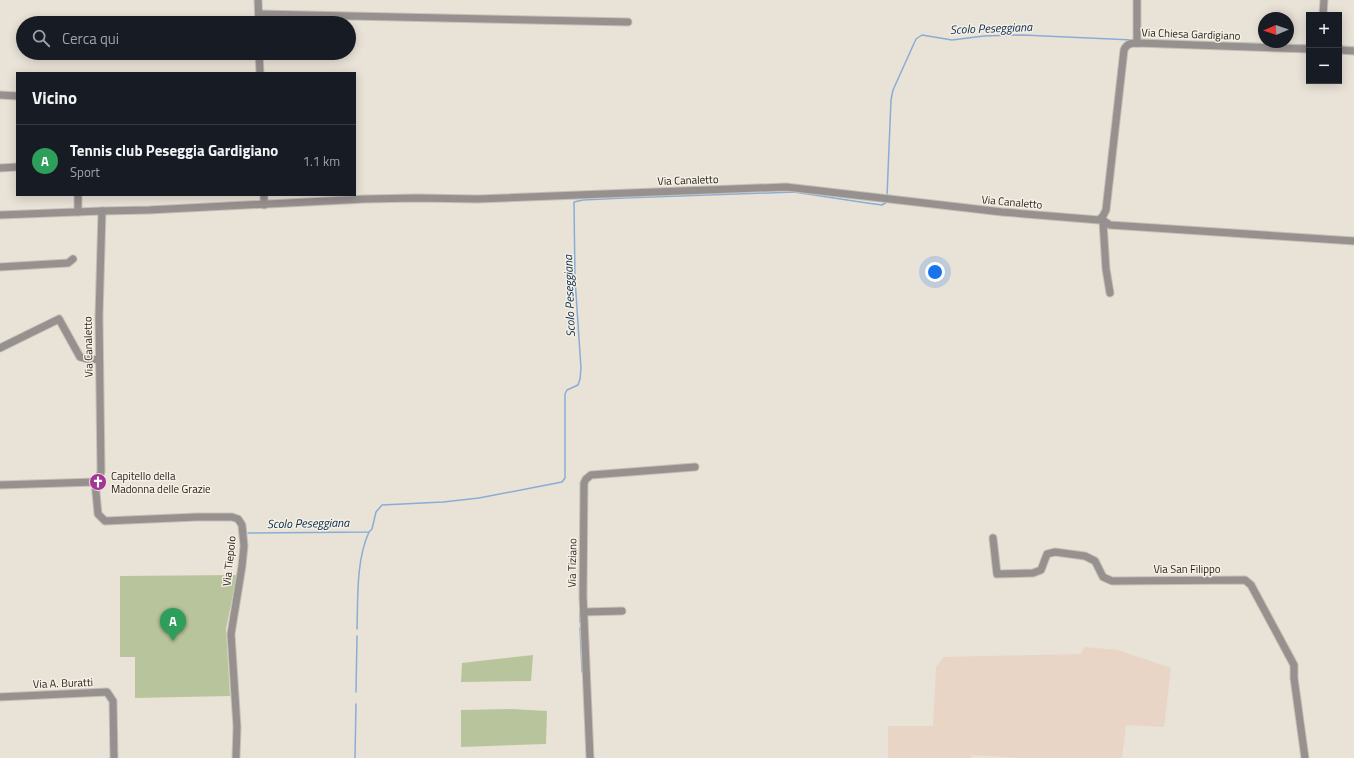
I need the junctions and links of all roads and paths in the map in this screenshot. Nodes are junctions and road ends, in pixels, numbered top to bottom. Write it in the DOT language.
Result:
graph roads {
  1 [pos="258,0"];
  2 [pos="1137,0"];
  3 [pos="1324,0"];
  4 [pos="1323,12"];
  5 [pos="259,14"];
  6 [pos="351,16"];
  7 [pos="356,16"];
  8 [pos="628,22"];
  9 [pos="1137,43"];
  10 [pos="1306,49"];
  11 [pos="1342,50"];
  12 [pos="1354,51"];
  13 [pos="259,60"];
  14 [pos="260,72"];
  15 [pos="0,96"];
  16 [pos="16,96"];
  17 [pos="16,167"];
  18 [pos="0,168"];
  19 [pos="78,196"];
  20 [pos="264,196"];
  21 [pos="264,205"];
  22 [pos="102,210"];
  23 [pos="78,212"];
  24 [pos="0,215"];
  25 [pos="1102,220"];
  26 [pos="1354,241"];
  27 [pos="73,260"];
  28 [pos="0,267"];
  29 [pos="1110,293"];
  30 [pos="0,348"];
  31 [pos="100,359"];
  32 [pos="695,468"];
  33 [pos="94,482"];
  34 [pos="0,485"];
  35 [pos="993,538"];
  36 [pos="622,611"];
  37 [pos="584,612"];
  38 [pos="0,696"];
  39 [pos="114,758"];
  40 [pos="236,758"];
  41 [pos="590,758"];
  42 [pos="1305,758"];
  1 -- 5 [label="street"];
  2 -- 9 [label="street"];
  3 -- 4 [label="street"];
  5 -- 6 [label="street"];
  7 -- 8 [label="street"];
  9 -- 10 [label="street, Via Chiesa Gardigiano"];
  9 -- 25 [label="street, Via Chiesa Gardigiano"];
  11 -- 12 [label="street"];
  13 -- 14 [label="street"];
  15 -- 16 [label="street"];
  17 -- 18 [label="street"];
  19 -- 23 [label="street"];
  20 -- 21 [label="street"];
  21 -- 22 [label="street, Via Canaletto"];
  21 -- 25 [label="street, Via Canaletto"];
  22 -- 23 [label="street, Via Canaletto"];
  22 -- 31 [label="street, Via Canaletto"];
  23 -- 24 [label="street, Via Canaletto"];
  25 -- 26 [label="street, Via Canaletto"];
  25 -- 29 [label="street"];
  27 -- 28 [label="street"];
  30 -- 31 [label="street"];
  31 -- 33 [label="street, Via Canaletto"];
  32 -- 37 [label="street, Via Tiziano"];
  33 -- 34 [label="street"];
  33 -- 40 [label="street, Via Tiepolo"];
  35 -- 42 [label="street, Via San Filippo"];
  36 -- 37 [label="street"];
  37 -- 41 [label="street, Via Tiziano"];
  38 -- 39 [label="street, Via A. Buratti"];
}
